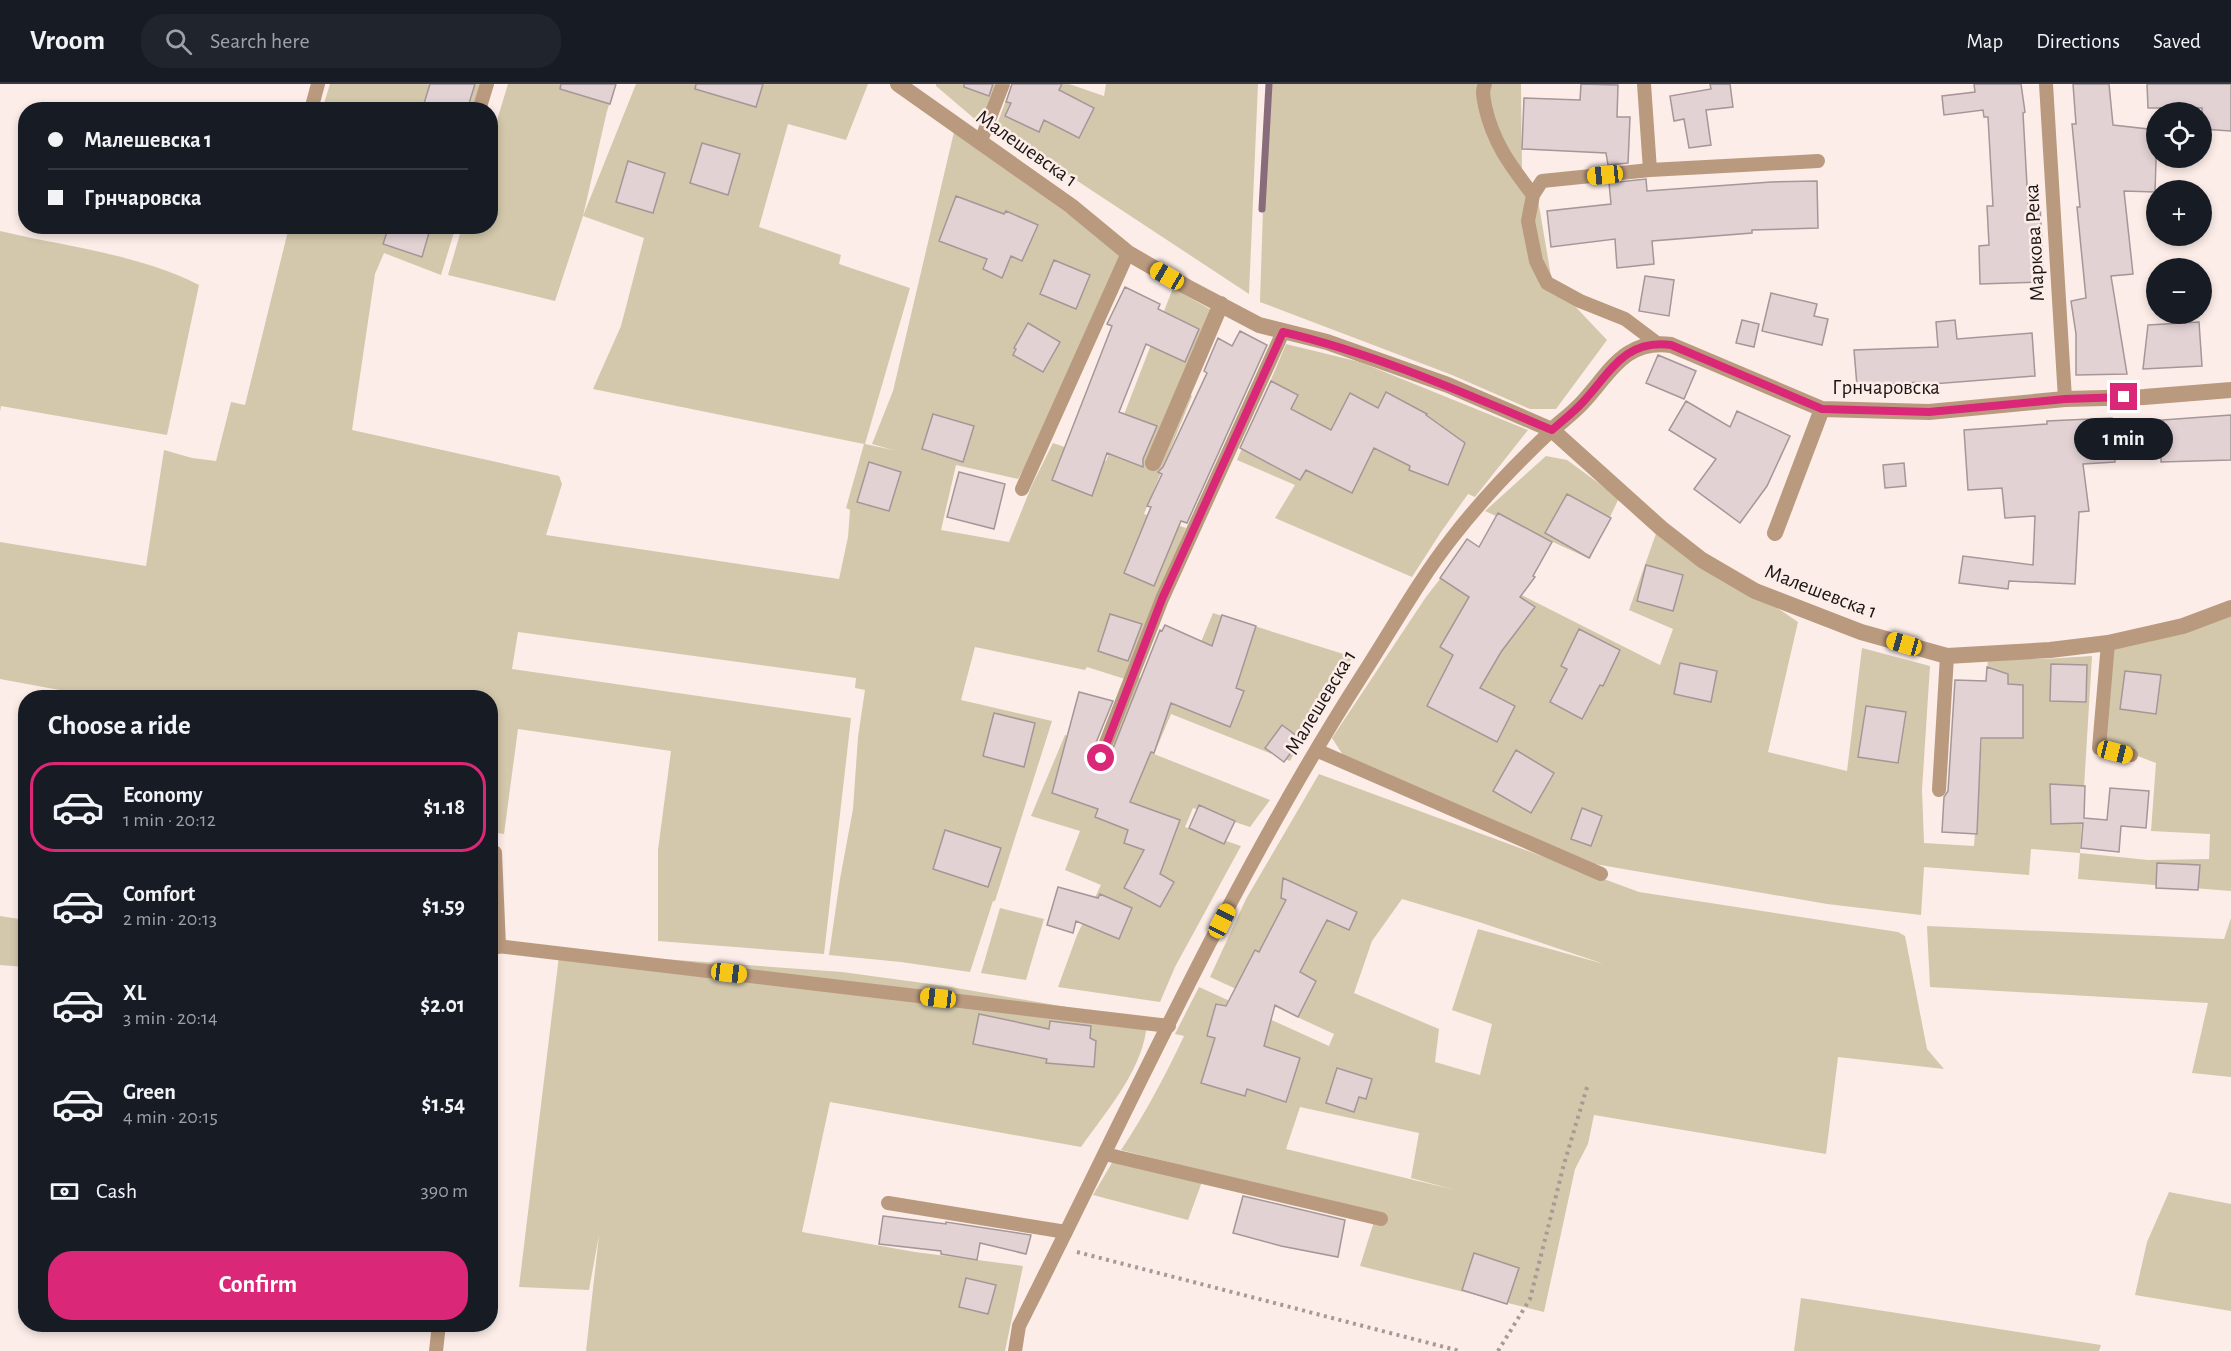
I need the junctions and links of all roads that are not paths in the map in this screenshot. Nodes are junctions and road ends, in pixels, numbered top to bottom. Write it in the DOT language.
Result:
graph roads {
  1 [pos="318,84"];
  2 [pos="487,84"];
  3 [pos="898,84"];
  4 [pos="1003,84"];
  5 [pos="1485,84"];
  6 [pos="1644,84"];
  7 [pos="2046,84"];
  8 [pos="313,102"];
  9 [pos="481,102"];
  10 [pos="980,143"];
  11 [pos="1818,161"];
  12 [pos="1650,170"];
  13 [pos="1533,195"];
  14 [pos="1128,253"];
  15 [pos="1221,304"];
  16 [pos="1283,332"];
  17 [pos="1657,343"];
  18 [pos="2231,390"];
  19 [pos="2065,399"];
  20 [pos="1822,409"];
  21 [pos="1552,430"];
  22 [pos="1153,463"];
  23 [pos="1022,489"];
  24 [pos="1775,533"];
  25 [pos="2231,608"];
  26 [pos="2108,643"];
  27 [pos="1947,656"];
  28 [pos="1316,750"];
  29 [pos="2131,755"];
  30 [pos="1101,758"];
  31 [pos="1939,790"];
  32 [pos="1601,874"];
  33 [pos="498,948"];
  34 [pos="1169,1026"];
  35 [pos="1105,1154"];
  36 [pos="888,1203"];
  37 [pos="1381,1219"];
  38 [pos="1066,1232"];
  39 [pos="438,1332"];
  40 [pos="436,1351"];
  41 [pos="1015,1351"];
  1 -- 8 [label="lane"];
  2 -- 9 [label="lane"];
  3 -- 10 [label="street, Малешевска 1"];
  4 -- 10 [label="lane"];
  5 -- 13 [label="lane"];
  6 -- 12 [label="lane"];
  7 -- 19 [label="lane, Маркова Река"];
  10 -- 14 [label="street, Малешевска 1"];
  11 -- 12 [label="lane"];
  12 -- 13 [label="lane"];
  13 -- 17 [label="lane"];
  14 -- 15 [label="street, Малешевска 1"];
  14 -- 23 [label="lane"];
  15 -- 16 [label="street, Малешевска 1"];
  15 -- 22 [label="street"];
  16 -- 21 [label="street, Малешевска 1"];
  16 -- 30 [label="lane"];
  17 -- 20 [label="street, Грнчаровска"];
  17 -- 21 [label="street"];
  18 -- 19 [label="street, Грнчаровска"];
  19 -- 20 [label="street, Грнчаровска"];
  20 -- 24 [label="street"];
  21 -- 27 [label="street, Малешевска 1"];
  21 -- 28 [label="lane, Малешевска 1"];
  25 -- 26 [label="street, Малешевска 1"];
  26 -- 27 [label="street, Малешевска 1"];
  26 -- 29 [label="lane"];
  27 -- 31 [label="lane"];
  28 -- 32 [label="lane"];
  28 -- 34 [label="lane, Малешевска 1"];
  33 -- 34 [label="lane"];
  34 -- 35 [label="lane, Малешевска 1"];
  35 -- 37 [label="lane"];
  35 -- 38 [label="lane, Малешевска 1"];
  36 -- 38 [label="lane"];
  38 -- 41 [label="lane, Малешевска 1"];
  39 -- 40 [label="lane"];
}
